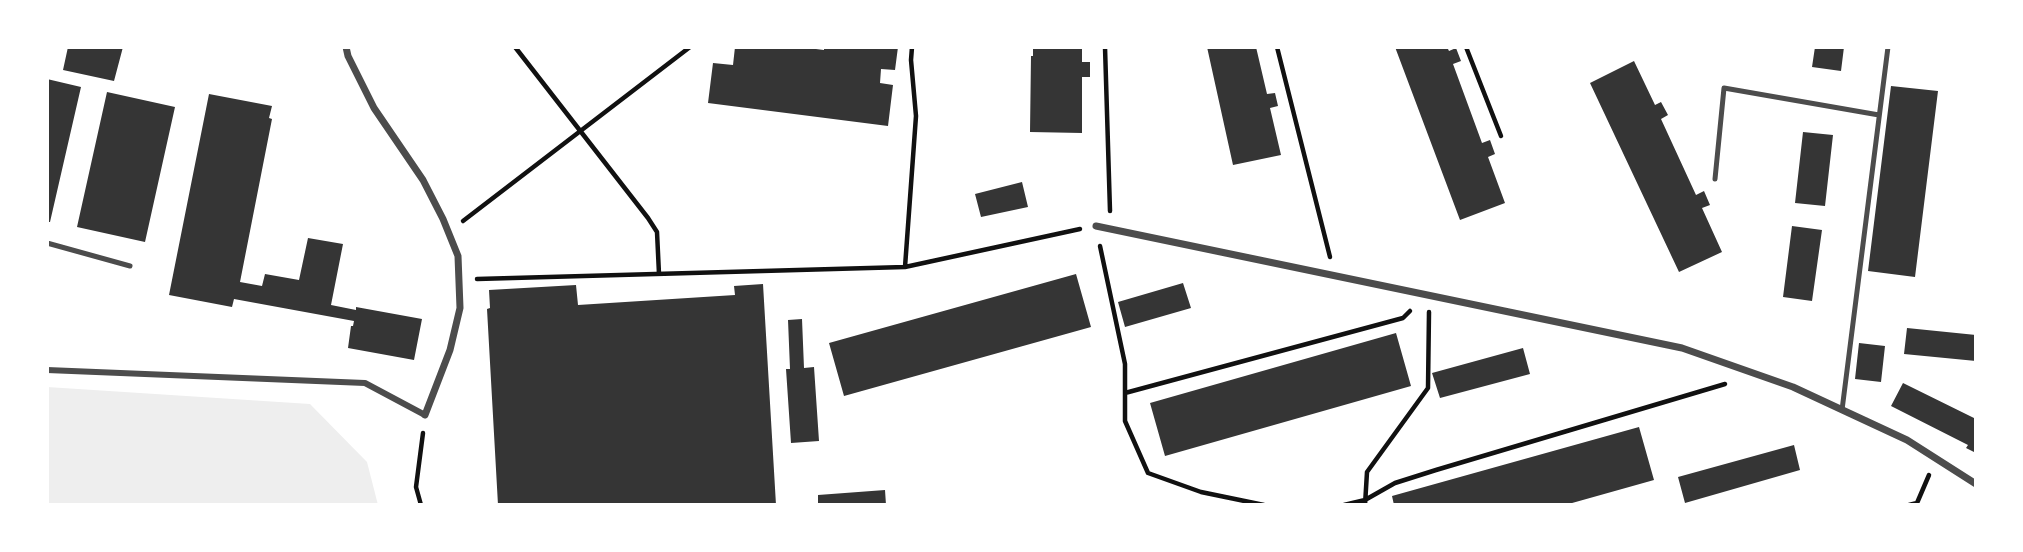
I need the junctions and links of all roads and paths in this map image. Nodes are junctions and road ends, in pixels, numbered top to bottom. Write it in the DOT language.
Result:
graph roads {
  1 [pos="346,47"];
  2 [pos="515,47"];
  3 [pos="690,47"];
  4 [pos="912,47"];
  5 [pos="1105,47"];
  6 [pos="1277,47"];
  7 [pos="1466,47"];
  8 [pos="1888,47"];
  9 [pos="1879,115"];
  10 [pos="580,132"];
  11 [pos="1501,136"];
  12 [pos="1716,179"];
  13 [pos="1096,226"];
  14 [pos="1110,229"];
  15 [pos="448,232"];
  16 [pos="47,243"];
  17 [pos="130,266"];
  18 [pos="905,267"];
  19 [pos="659,274"];
  20 [pos="1334,275"];
  21 [pos="458,279"];
  22 [pos="1429,294"];
  23 [pos="47,370"];
  24 [pos="1756,375"];
  25 [pos="1125,393"];
  26 [pos="1842,410"];
  27 [pos="425,415"];
  28 [pos="1936,458"];
  29 [pos="1976,484"];
  30 [pos="1365,503"];
  31 [pos="1261,504"];
  32 [pos="421,505"];
  33 [pos="1344,505"];
  34 [pos="1909,505"];
  1 -- 15 [label="street"];
  2 -- 10 [label="path"];
  3 -- 10 [label="path"];
  4 -- 18 [label="path"];
  5 -- 14 [label="path"];
  6 -- 20 [label="path"];
  7 -- 11 [label="path"];
  8 -- 9 [label="lane"];
  9 -- 12 [label="lane"];
  9 -- 26 [label="lane"];
  10 -- 15 [label="path"];
  10 -- 19 [label="path"];
  13 -- 14 [label="street"];
  13 -- 18 [label="path"];
  13 -- 25 [label="path"];
  14 -- 20 [label="street"];
  15 -- 21 [label="street"];
  16 -- 17 [label="lane"];
  18 -- 19 [label="path"];
  19 -- 21 [label="path"];
  20 -- 22 [label="street"];
  21 -- 27 [label="street"];
  22 -- 24 [label="street"];
  22 -- 25 [label="path"];
  22 -- 30 [label="path"];
  23 -- 27 [label="street"];
  24 -- 26 [label="street"];
  24 -- 30 [label="path"];
  25 -- 31 [label="path"];
  26 -- 28 [label="street"];
  27 -- 32 [label="path"];
  28 -- 29 [label="street"];
  28 -- 34 [label="path"];
  30 -- 33 [label="path"];
}
